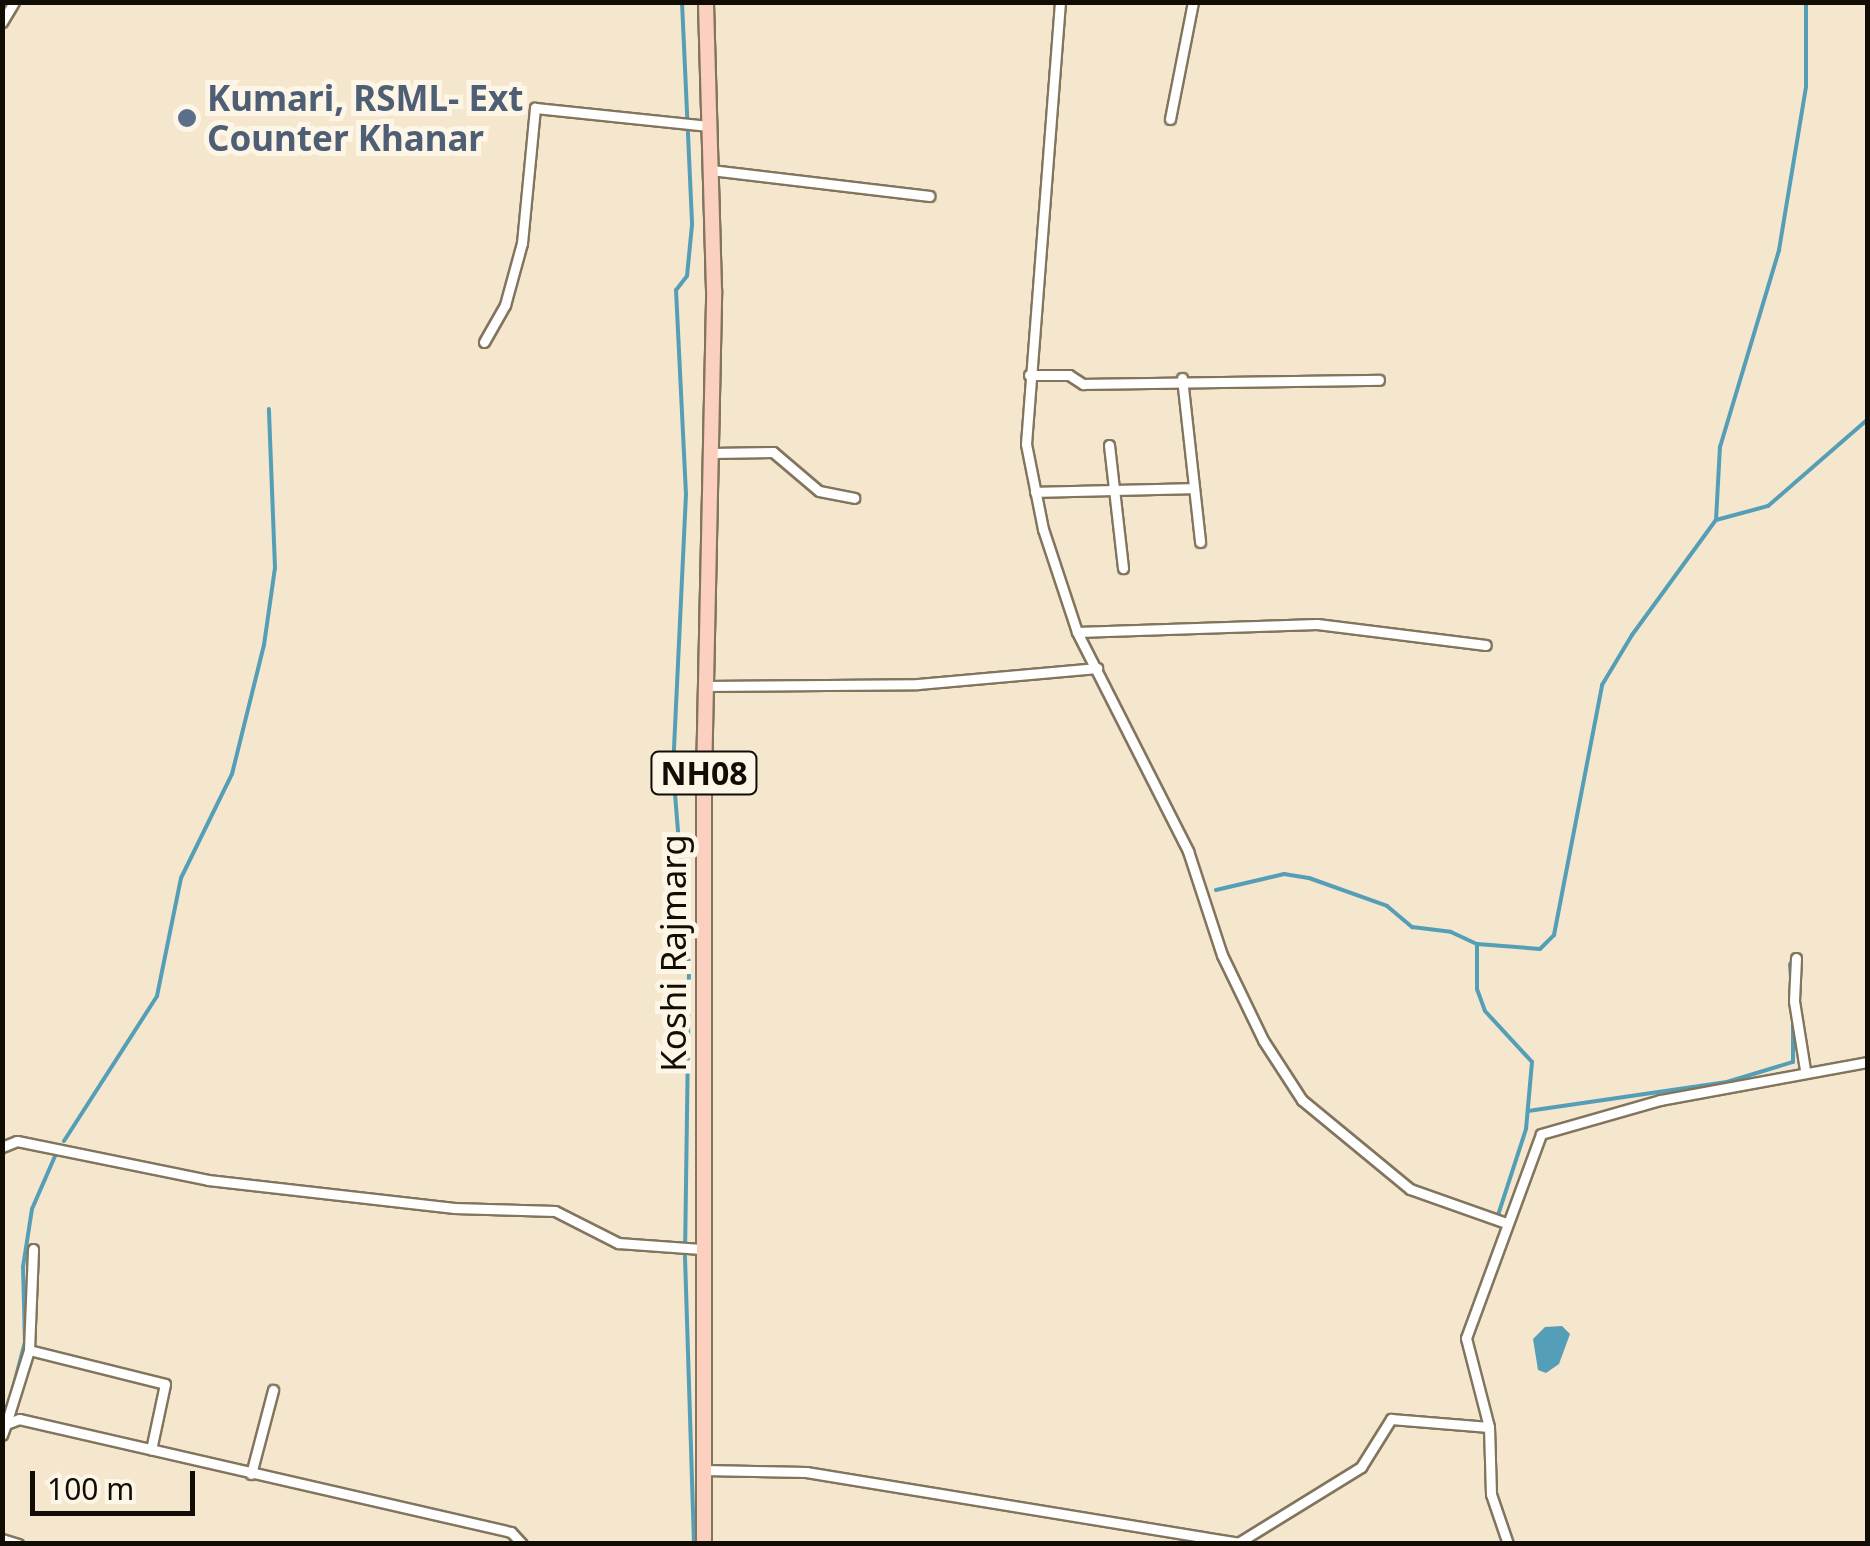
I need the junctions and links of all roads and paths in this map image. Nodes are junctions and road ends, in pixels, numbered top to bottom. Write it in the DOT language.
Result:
graph roads {
  1 [pos="14,2"];
  2 [pos="706,2"];
  3 [pos="1060,2"];
  4 [pos="1194,2"];
  5 [pos="2,22"];
  6 [pos="1170,119"];
  7 [pos="709,126"];
  8 [pos="711,170"];
  9 [pos="929,196"];
  10 [pos="484,342"];
  11 [pos="1029,375"];
  12 [pos="1182,378"];
  13 [pos="1379,380"];
  14 [pos="1109,445"];
  15 [pos="712,453"];
  16 [pos="1194,488"];
  17 [pos="1034,492"];
  18 [pos="1116,493"];
  19 [pos="854,498"];
  20 [pos="1200,542"];
  21 [pos="1123,568"];
  22 [pos="1076,632"];
  23 [pos="1486,645"];
  24 [pos="1097,668"];
  25 [pos="706,686"];
  26 [pos="1796,958"];
  27 [pos="1868,1062"];
  28 [pos="1804,1070"];
  29 [pos="2,1146"];
  30 [pos="1506,1223"];
  31 [pos="33,1249"];
  32 [pos="696,1249"];
  33 [pos="29,1350"];
  34 [pos="274,1390"];
  35 [pos="6,1424"];
  36 [pos="1489,1427"];
  37 [pos="2,1435"];
  38 [pos="151,1450"];
  39 [pos="703,1470"];
  40 [pos="251,1474"];
  41 [pos="2,1539"];
  42 [pos="18,1544"];
  43 [pos="522,1544"];
  44 [pos="704,1544"];
  45 [pos="1508,1544"];
  1 -- 5 [label="street"];
  2 -- 7 [label="main road, Koshi Rajmarg / NH08"];
  3 -- 11 [label="street"];
  4 -- 6 [label="street"];
  7 -- 8 [label="main road, Koshi Rajmarg / NH08"];
  7 -- 10 [label="street"];
  8 -- 9 [label="street"];
  8 -- 15 [label="main road, Koshi Rajmarg / NH08"];
  11 -- 12 [label="street"];
  11 -- 17 [label="street"];
  12 -- 13 [label="street"];
  12 -- 16 [label="street"];
  14 -- 18 [label="street"];
  15 -- 19 [label="street"];
  15 -- 25 [label="main road, Koshi Rajmarg / NH08"];
  16 -- 18 [label="street"];
  16 -- 20 [label="street"];
  17 -- 18 [label="street"];
  17 -- 22 [label="street"];
  18 -- 21 [label="street"];
  22 -- 23 [label="street"];
  22 -- 24 [label="street"];
  24 -- 25 [label="street"];
  24 -- 30 [label="street"];
  25 -- 32 [label="main road, Koshi Rajmarg / NH08"];
  26 -- 28 [label="street"];
  27 -- 28 [label="street"];
  28 -- 30 [label="street"];
  29 -- 32 [label="street"];
  30 -- 36 [label="street"];
  31 -- 33 [label="street"];
  32 -- 39 [label="main road, Koshi Rajmarg / NH08"];
  33 -- 35 [label="street"];
  33 -- 38 [label="street"];
  34 -- 40 [label="street"];
  35 -- 37 [label="street"];
  35 -- 38 [label="street"];
  36 -- 39 [label="street"];
  36 -- 45 [label="street"];
  38 -- 40 [label="street"];
  39 -- 44 [label="main road, Koshi Rajmarg / NH08"];
  40 -- 43 [label="street"];
  41 -- 42 [label="street"];
}
